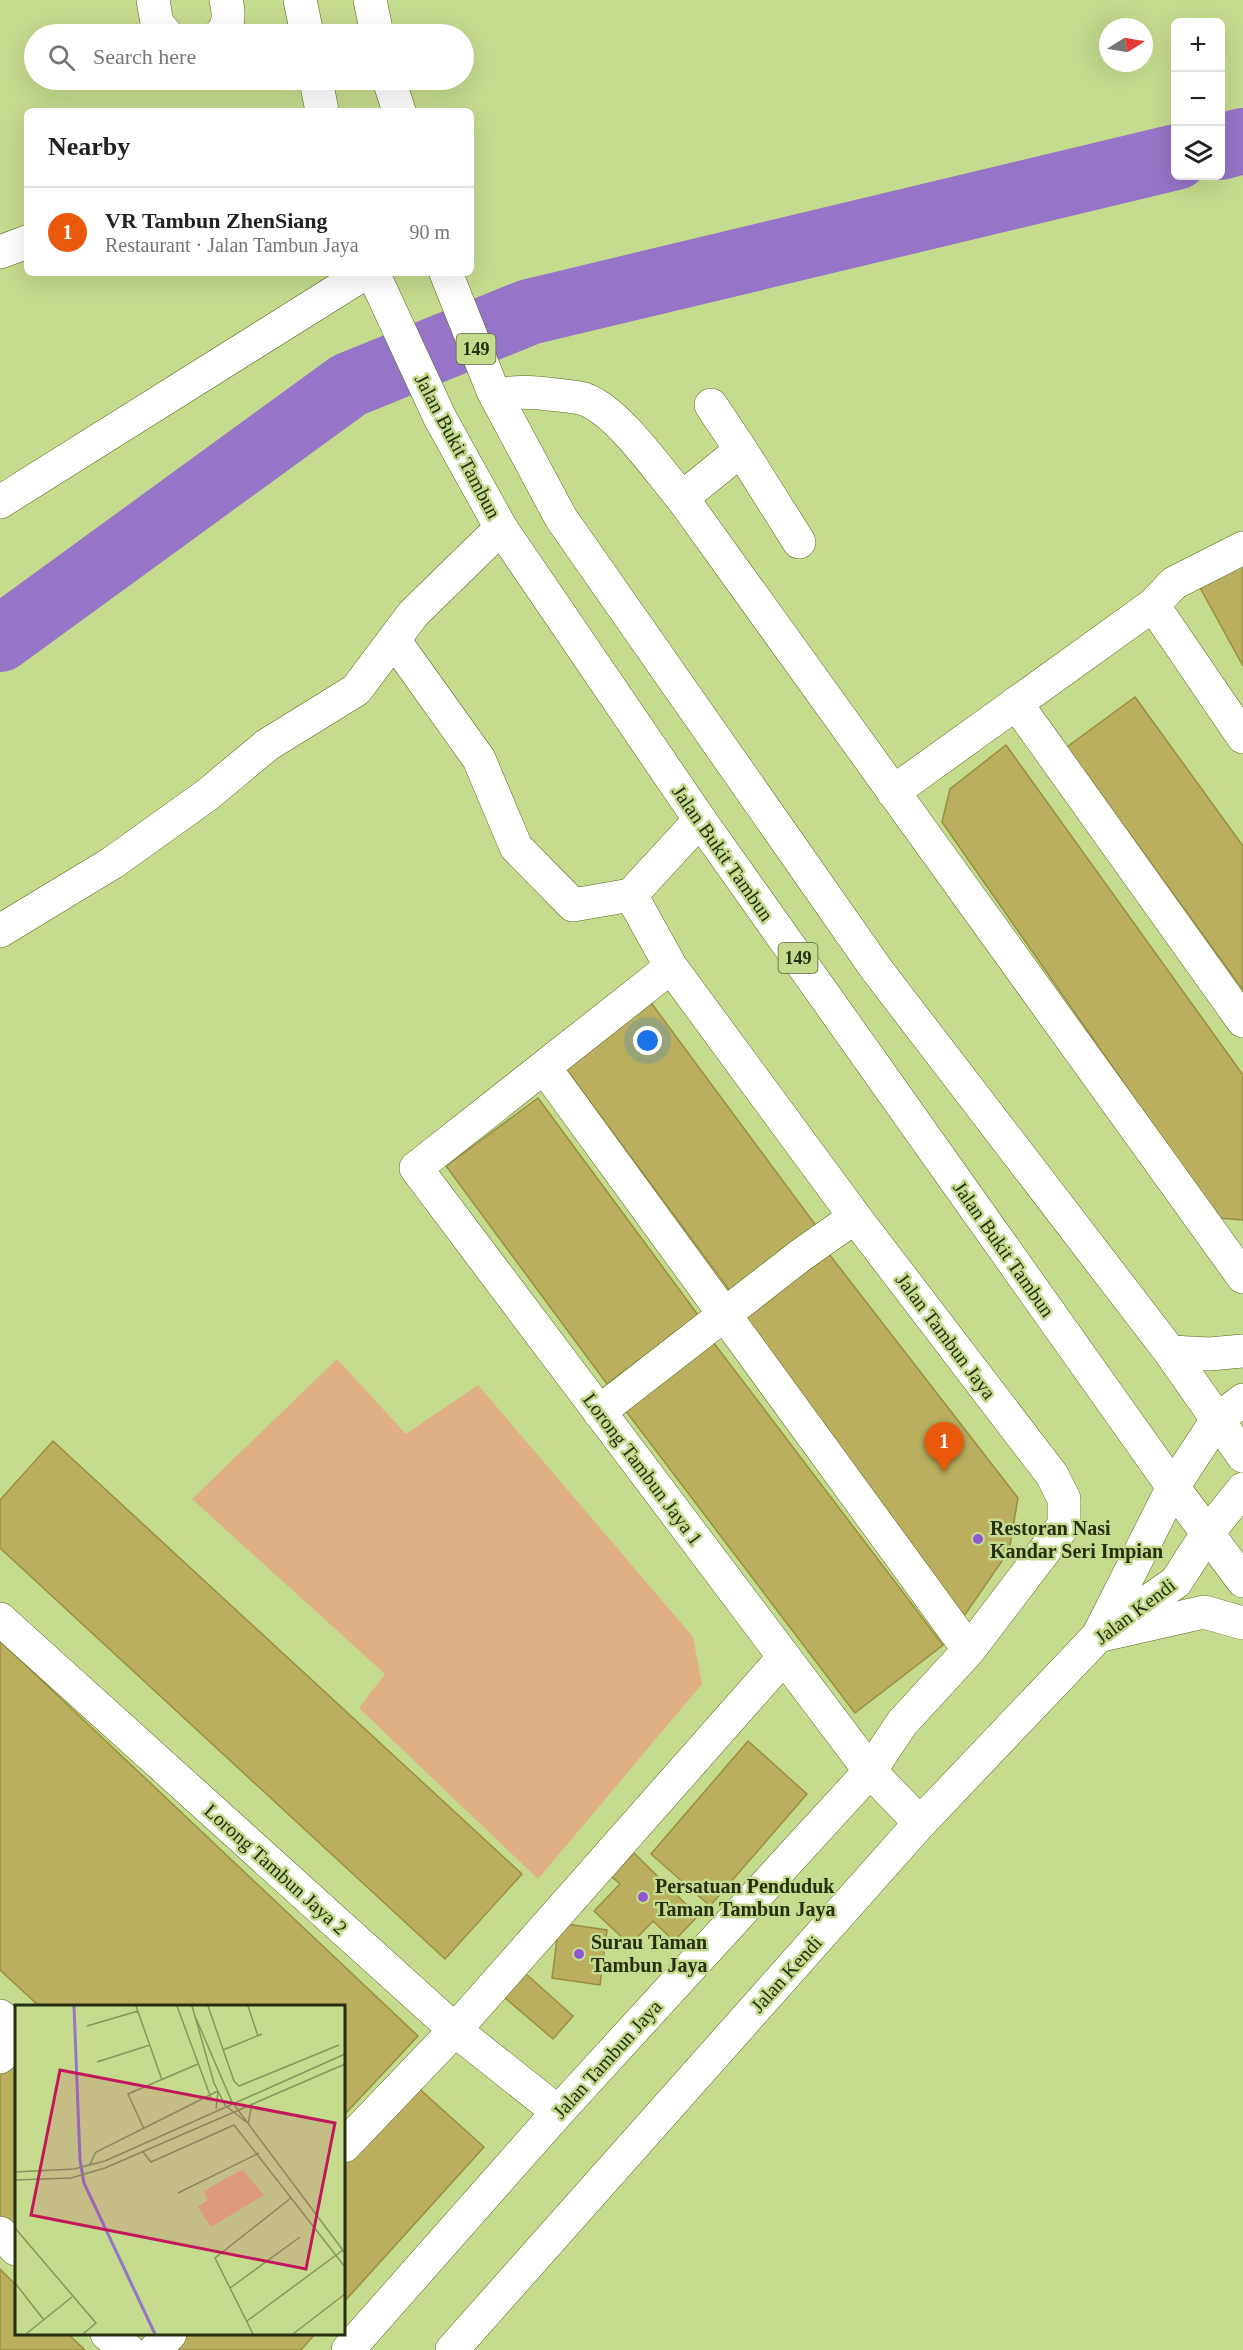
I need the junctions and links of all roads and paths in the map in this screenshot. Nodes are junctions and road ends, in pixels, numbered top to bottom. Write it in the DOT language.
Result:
graph roads {
  1 [pos="153,0"];
  2 [pos="226,0"];
  3 [pos="300,0"];
  4 [pos="370,0"];
  5 [pos="158,24"];
  6 [pos="227,24"];
  7 [pos="305,24"];
  8 [pos="375,24"];
  9 [pos="318,90"];
  10 [pos="392,90"];
  11 [pos="321,108"];
  12 [pos="398,108"];
  13 [pos="24,243"];
  14 [pos="0,252"];
  15 [pos="360,276"];
  16 [pos="374,276"];
  17 [pos="447,276"];
  18 [pos="495,394"];
  19 [pos="711,405"];
  20 [pos="741,450"];
  21 [pos="682,498"];
  22 [pos="0,502"];
  23 [pos="501,528"];
  24 [pos="799,542"];
  25 [pos="1243,548"];
  26 [pos="1153,605"];
  27 [pos="394,640"];
  28 [pos="1016,703"];
  29 [pos="1243,737"];
  30 [pos="893,792"];
  31 [pos="700,820"];
  32 [pos="631,895"];
  33 [pos="0,931"];
  34 [pos="671,967"];
  35 [pos="1243,1021"];
  36 [pos="544,1067"];
  37 [pos="855,1217"];
  38 [pos="1243,1277"];
  39 [pos="726,1315"];
  40 [pos="1243,1351"];
  41 [pos="1170,1352"];
  42 [pos="1243,1400"];
  43 [pos="599,1412"];
  44 [pos="1218,1420"];
  45 [pos="1243,1455"];
  46 [pos="1173,1487"];
  47 [pos="1243,1490"];
  48 [pos="1207,1534"];
  49 [pos="1243,1581"];
  50 [pos="0,1619"];
  51 [pos="1243,1623"];
  52 [pos="1098,1636"];
  53 [pos="969,1650"];
  54 [pos="784,1657"];
  55 [pos="870,1771"];
  56 [pos="920,1823"];
  57 [pos="0,2016"];
  58 [pos="15,2030"];
  59 [pos="455,2030"];
  60 [pos="15,2041"];
  61 [pos="0,2057"];
  62 [pos="558,2112"];
  63 [pos="345,2145"];
  64 [pos="0,2233"];
  65 [pos="15,2247"];
  66 [pos="108,2335"];
  67 [pos="169,2335"];
  68 [pos="128,2350"];
  69 [pos="155,2350"];
  70 [pos="348,2350"];
  71 [pos="452,2350"];
  1 -- 5 [label="street"];
  2 -- 6 [label="street"];
  3 -- 7 [label="street"];
  4 -- 8 [label="street"];
  9 -- 11 [label="street"];
  10 -- 12 [label="street"];
  13 -- 14 [label="street"];
  15 -- 22 [label="street"];
  16 -- 23 [label="street, Jalan Bukit Tambun / 149"];
  17 -- 18 [label="street, 149"];
  18 -- 21 [label="street"];
  18 -- 41 [label="street, 149"];
  19 -- 20 [label="street"];
  20 -- 21 [label="street"];
  20 -- 24 [label="street"];
  21 -- 30 [label="street"];
  23 -- 27 [label="street"];
  23 -- 31 [label="street, Jalan Bukit Tambun / 149"];
  25 -- 26 [label="street"];
  26 -- 28 [label="street"];
  26 -- 29 [label="street"];
  27 -- 32 [label="street"];
  27 -- 33 [label="street"];
  28 -- 30 [label="street"];
  28 -- 35 [label="street"];
  30 -- 38 [label="street"];
  31 -- 32 [label="street"];
  31 -- 46 [label="street, Jalan Bukit Tambun / 149"];
  32 -- 34 [label="street, Jalan Tambun Jaya"];
  34 -- 36 [label="street"];
  34 -- 37 [label="street, Jalan Tambun Jaya"];
  36 -- 39 [label="street"];
  36 -- 43 [label="street, Lorong Tambun Jaya 1"];
  37 -- 39 [label="street"];
  37 -- 53 [label="street, Jalan Tambun Jaya"];
  39 -- 43 [label="street"];
  39 -- 53 [label="street"];
  40 -- 41 [label="street"];
  41 -- 44 [label="street, 149"];
  42 -- 44 [label="street"];
  43 -- 54 [label="street, Lorong Tambun Jaya 1"];
  44 -- 45 [label="street, 149"];
  44 -- 46 [label="street"];
  46 -- 48 [label="street, Jalan Bukit Tambun / 149"];
  46 -- 52 [label="street"];
  47 -- 48 [label="street, Jalan Kendi"];
  48 -- 49 [label="street, Jalan Bukit Tambun / 149"];
  48 -- 52 [label="street, Jalan Kendi"];
  50 -- 59 [label="street, Lorong Tambun Jaya 2"];
  51 -- 52 [label="street"];
  52 -- 56 [label="street, Jalan Kendi"];
  53 -- 55 [label="street, Jalan Tambun Jaya"];
  54 -- 55 [label="street, Lorong Tambun Jaya 1"];
  54 -- 59 [label="street"];
  55 -- 56 [label="street"];
  55 -- 62 [label="street, Jalan Tambun Jaya"];
  56 -- 71 [label="street, Jalan Kendi"];
  57 -- 58 [label="street"];
  59 -- 62 [label="street, Lorong Tambun Jaya 2"];
  59 -- 63 [label="street"];
  60 -- 61 [label="street"];
  62 -- 70 [label="street, Jalan Tambun Jaya"];
  64 -- 65 [label="street"];
  66 -- 68 [label="street"];
  67 -- 69 [label="street"];
}
